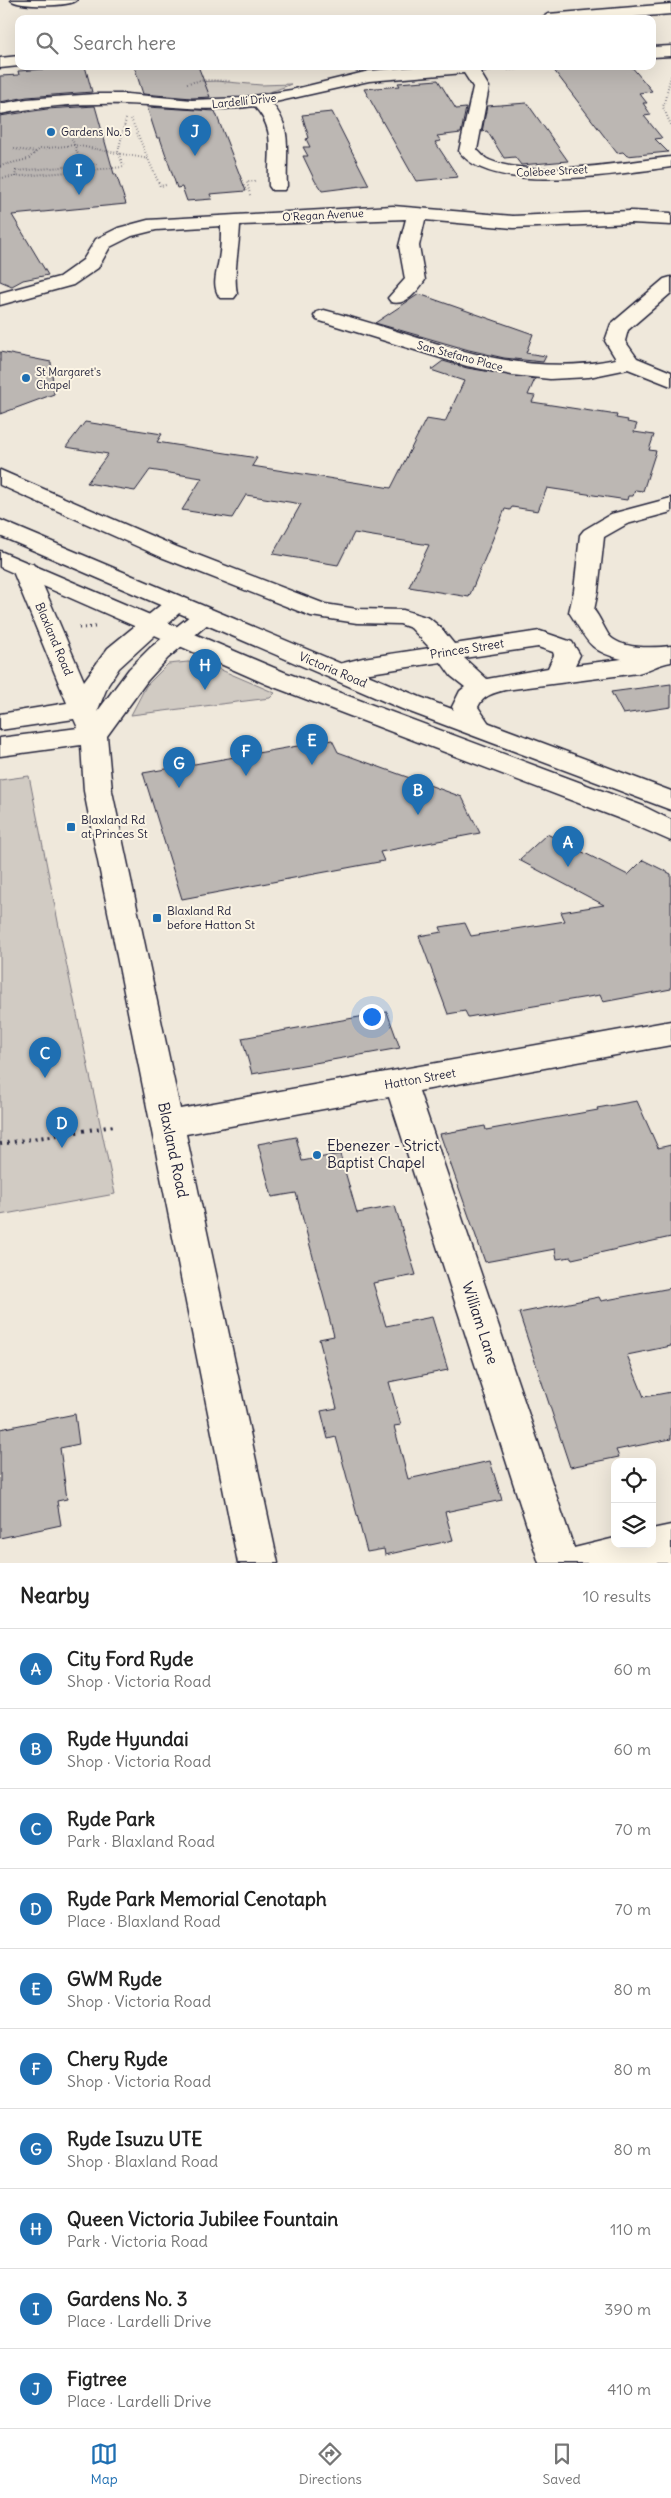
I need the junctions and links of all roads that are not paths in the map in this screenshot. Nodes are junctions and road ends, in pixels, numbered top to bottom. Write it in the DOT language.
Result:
graph roads {
  1 [pos="19,0"];
  2 [pos="69,0"];
  3 [pos="671,9"];
  4 [pos="597,15"];
  5 [pos="671,51"];
  6 [pos="656,52"];
  7 [pos="15,61"];
  8 [pos="0,63"];
  9 [pos="439,70"];
  10 [pos="476,70"];
  11 [pos="259,101"];
  12 [pos="0,109"];
  13 [pos="671,162"];
  14 [pos="278,186"];
  15 [pos="417,213"];
  16 [pos="671,219"];
  17 [pos="231,220"];
  18 [pos="668,288"];
  19 [pos="227,294"];
  20 [pos="398,298"];
  21 [pos="0,299"];
  22 [pos="324,316"];
  23 [pos="630,362"];
  24 [pos="671,380"];
  25 [pos="0,477"];
  26 [pos="671,505"];
  27 [pos="0,527"];
  28 [pos="0,558"];
  29 [pos="24,568"];
  30 [pos="177,604"];
  31 [pos="581,612"];
  32 [pos="205,616"];
  33 [pos="151,625"];
  34 [pos="179,637"];
  35 [pos="550,641"];
  36 [pos="601,642"];
  37 [pos="445,652"];
  38 [pos="660,656"];
  39 [pos="340,672"];
  40 [pos="586,672"];
  41 [pos="558,675"];
  42 [pos="482,688"];
  43 [pos="0,722"];
  44 [pos="89,722"];
  45 [pos="479,728"];
  46 [pos="0,747"];
  47 [pos="671,801"];
  48 [pos="671,831"];
  49 [pos="671,1033"];
  50 [pos="400,1082"];
  51 [pos="168,1124"];
  52 [pos="671,1544"];
  53 [pos="258,1563"];
  54 [pos="559,1563"];
  55 [pos="585,1563"];
  1 -- 2 [label="main road"];
  3 -- 4 [label="main road"];
  5 -- 6 [label="main road"];
  7 -- 8 [label="main road"];
  9 -- 11 [label="main road, Lardelli Drive"];
  10 -- 13 [label="main road, Colebee Street"];
  11 -- 12 [label="main road, Lardelli Drive"];
  11 -- 14 [label="main road"];
  15 -- 16 [label="main road, O'Regan Avenue"];
  15 -- 17 [label="main road, O'Regan Avenue"];
  15 -- 20 [label="main road"];
  17 -- 19 [label="main road"];
  17 -- 21 [label="main road, O'Regan Avenue"];
  18 -- 23 [label="main road"];
  22 -- 23 [label="main road, San Stefano Place"];
  23 -- 24 [label="main road"];
  25 -- 37 [label="main road"];
  26 -- 31 [label="main road"];
  27 -- 30 [label="main road, Victoria Road"];
  28 -- 29 [label="main road"];
  29 -- 33 [label="main road"];
  29 -- 44 [label="main road, Blaxland Road"];
  30 -- 32 [label="main road, Victoria Road"];
  30 -- 33 [label="main road, Blaxland Road"];
  31 -- 35 [label="main road"];
  31 -- 36 [label="main road"];
  32 -- 34 [label="main road"];
  32 -- 39 [label="main road, Victoria Road"];
  33 -- 34 [label="main road"];
  33 -- 44 [label="main road, Blaxland Road"];
  34 -- 44 [label="main road"];
  34 -- 48 [label="main road"];
  35 -- 37 [label="main road, Princes Street"];
  35 -- 41 [label="main road"];
  36 -- 38 [label="main road"];
  36 -- 40 [label="main road"];
  37 -- 39 [label="main road, Princes Street"];
  37 -- 42 [label="main road"];
  38 -- 40 [label="main road"];
  39 -- 45 [label="main road, Victoria Road"];
  40 -- 41 [label="main road"];
  41 -- 42 [label="main road"];
  42 -- 45 [label="main road"];
  43 -- 44 [label="main road"];
  44 -- 46 [label="main road"];
  44 -- 51 [label="main road, Blaxland Road"];
  45 -- 47 [label="main road, Victoria Road"];
  49 -- 50 [label="main road, Hatton Street"];
  50 -- 51 [label="main road, Hatton Street"];
  50 -- 54 [label="main road, William Lane"];
  51 -- 53 [label="main road, Blaxland Road"];
  52 -- 55 [label="main road"];
}
